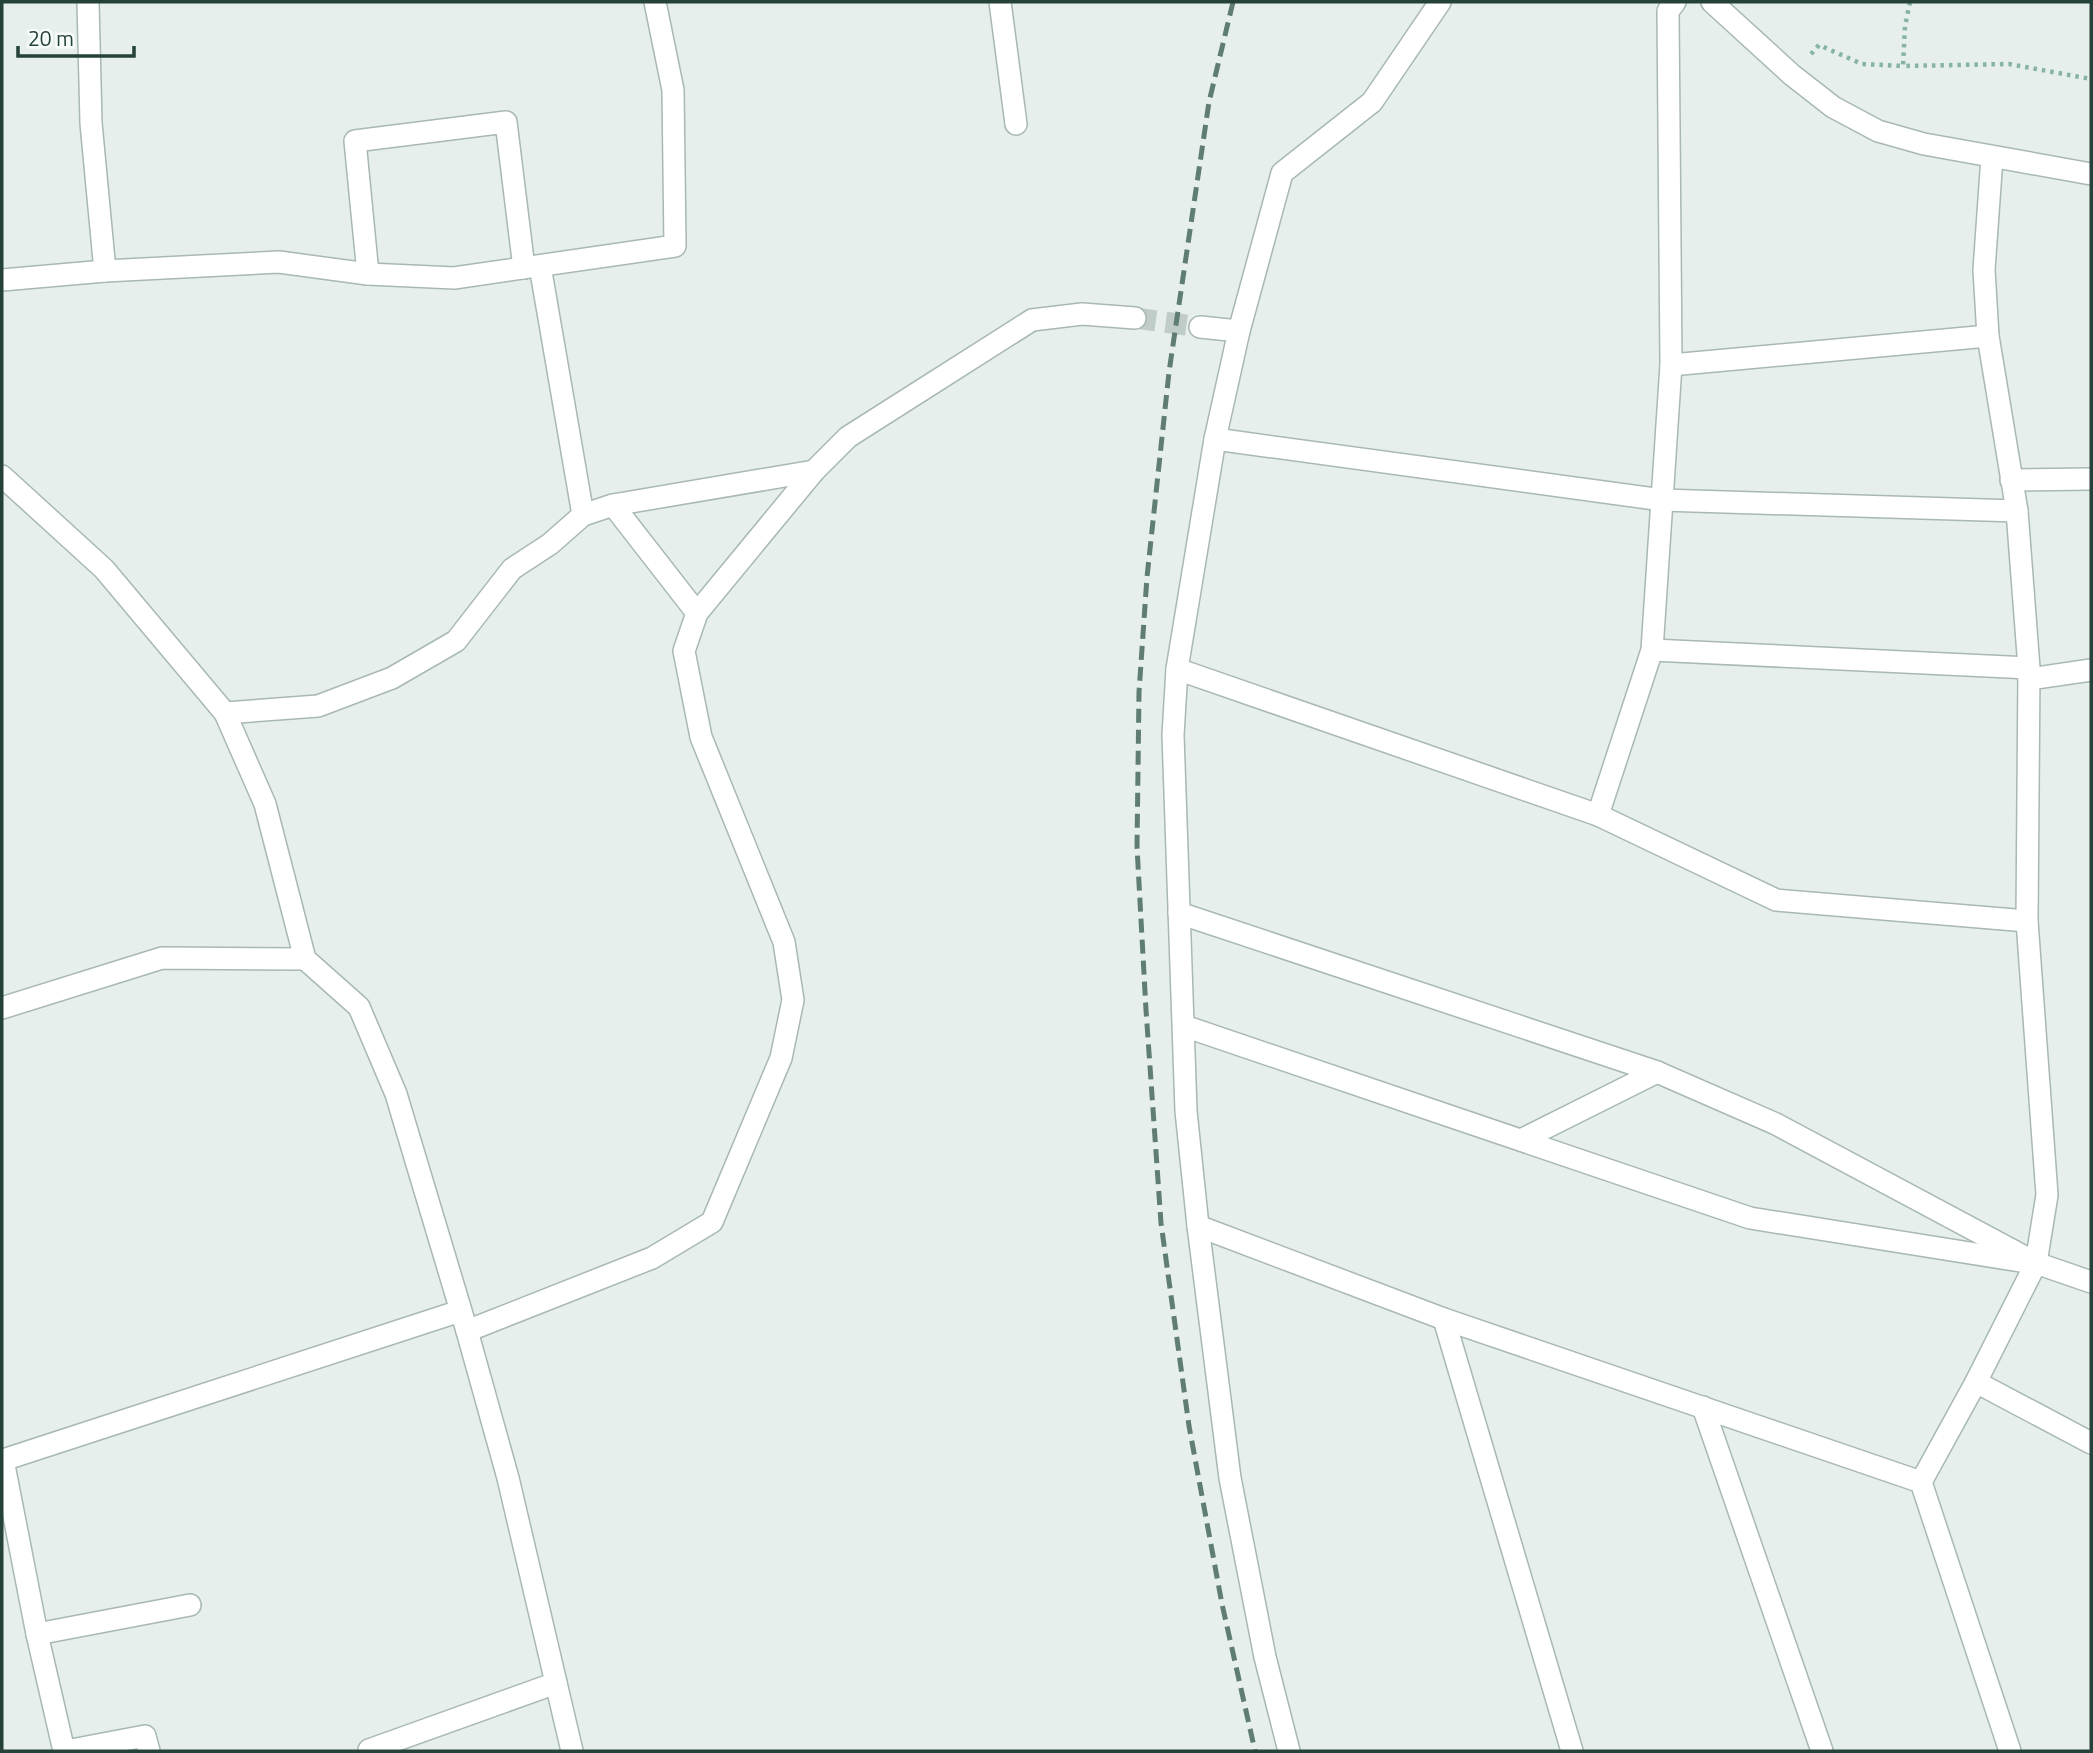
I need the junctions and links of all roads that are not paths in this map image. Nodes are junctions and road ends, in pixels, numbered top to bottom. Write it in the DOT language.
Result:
graph roads {
  1 [pos="88,2"];
  2 [pos="655,2"];
  3 [pos="1000,2"];
  4 [pos="1440,2"];
  5 [pos="1675,2"];
  6 [pos="1712,2"];
  7 [pos="1016,124"];
  8 [pos="1992,157"];
  9 [pos="2091,174"];
  10 [pos="532,267"];
  11 [pos="105,271"];
  12 [pos="368,274"];
  13 [pos="2,280"];
  14 [pos="1135,318"];
  15 [pos="1200,327"];
  16 [pos="1239,331"];
  17 [pos="1988,336"];
  18 [pos="1671,365"];
  19 [pos="1215,439"];
  20 [pos="814,471"];
  21 [pos="2,476"];
  22 [pos="2091,479"];
  23 [pos="2011,480"];
  24 [pos="1662,500"];
  25 [pos="613,505"];
  26 [pos="2017,511"];
  27 [pos="583,515"];
  28 [pos="697,612"];
  29 [pos="1652,650"];
  30 [pos="1177,668"];
  31 [pos="2091,670"];
  32 [pos="2029,673"];
  33 [pos="225,712"];
  34 [pos="1598,815"];
  35 [pos="1179,913"];
  36 [pos="2026,921"];
  37 [pos="305,959"];
  38 [pos="2,1008"];
  39 [pos="1184,1026"];
  40 [pos="1657,1072"];
  41 [pos="1521,1140"];
  42 [pos="1198,1226"];
  43 [pos="2036,1263"];
  44 [pos="2091,1282"];
  45 [pos="1444,1319"];
  46 [pos="463,1321"];
  47 [pos="1976,1382"];
  48 [pos="1703,1406"];
  49 [pos="2091,1443"];
  50 [pos="1921,1482"];
  51 [pos="190,1605"];
  52 [pos="37,1634"];
  53 [pos="556,1684"];
  54 [pos="369,1750"];
  55 [pos="65,1751"];
  56 [pos="149,1751"];
  57 [pos="572,1751"];
  58 [pos="1289,1751"];
  59 [pos="1572,1751"];
  60 [pos="1822,1751"];
  61 [pos="2010,1751"];
  1 -- 11 [label="street"];
  2 -- 10 [label="street"];
  3 -- 7 [label="street"];
  4 -- 16 [label="street"];
  5 -- 18 [label="street"];
  6 -- 8 [label="street"];
  8 -- 9 [label="street"];
  8 -- 17 [label="street"];
  10 -- 12 [label="street"];
  10 -- 12 [label="street"];
  10 -- 27 [label="street"];
  11 -- 12 [label="street"];
  11 -- 13 [label="street"];
  14 -- 20 [label="street"];
  15 -- 16 [label="street"];
  16 -- 19 [label="street"];
  17 -- 18 [label="street"];
  17 -- 23 [label="street"];
  18 -- 24 [label="street"];
  19 -- 24 [label="street"];
  19 -- 30 [label="street"];
  20 -- 25 [label="street"];
  20 -- 28 [label="street"];
  21 -- 33 [label="street"];
  22 -- 23 [label="street"];
  23 -- 26 [label="street"];
  24 -- 26 [label="street"];
  24 -- 29 [label="street"];
  25 -- 27 [label="street"];
  25 -- 28 [label="street"];
  26 -- 32 [label="street"];
  27 -- 33 [label="street"];
  28 -- 46 [label="street"];
  29 -- 32 [label="street"];
  29 -- 34 [label="street"];
  30 -- 34 [label="street"];
  30 -- 35 [label="street"];
  31 -- 32 [label="street"];
  32 -- 36 [label="street"];
  33 -- 37 [label="street"];
  34 -- 36 [label="street"];
  35 -- 39 [label="street"];
  35 -- 40 [label="street"];
  36 -- 43 [label="street"];
  37 -- 38 [label="street"];
  37 -- 46 [label="street"];
  39 -- 41 [label="street"];
  39 -- 42 [label="street"];
  40 -- 41 [label="street"];
  40 -- 43 [label="street"];
  41 -- 43 [label="street"];
  42 -- 45 [label="street"];
  42 -- 58 [label="street"];
  43 -- 44 [label="street"];
  43 -- 47 [label="street"];
  45 -- 48 [label="street"];
  45 -- 59 [label="street"];
  46 -- 52 [label="street"];
  46 -- 53 [label="street"];
  47 -- 49 [label="street"];
  47 -- 50 [label="street"];
  48 -- 50 [label="street"];
  48 -- 60 [label="street"];
  50 -- 61 [label="street"];
  51 -- 52 [label="street"];
  52 -- 55 [label="street"];
  53 -- 54 [label="street"];
  53 -- 57 [label="street"];
  55 -- 56 [label="street"];
}
